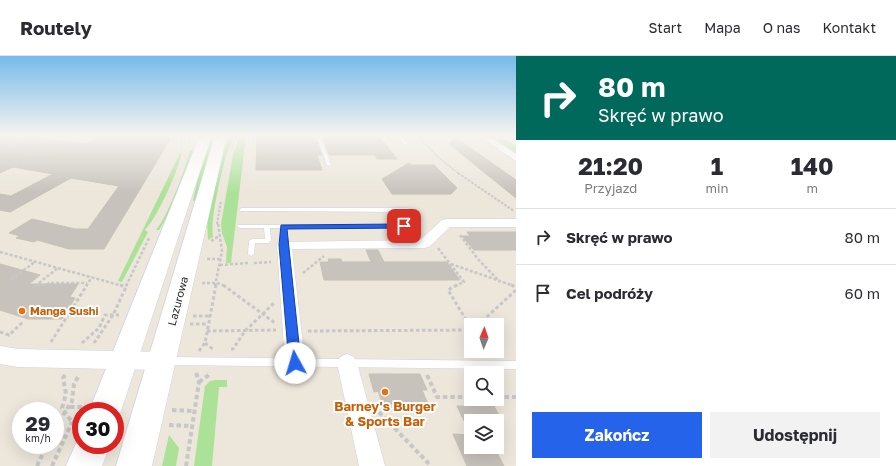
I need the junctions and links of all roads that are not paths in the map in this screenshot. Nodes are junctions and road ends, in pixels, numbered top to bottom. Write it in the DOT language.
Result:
graph roads {
  1 [pos="199,154"];
  2 [pos="223,154"];
  3 [pos="326,154"];
  4 [pos="330,165"];
  5 [pos="242,210"];
  6 [pos="516,222"];
  7 [pos="240,226"];
  8 [pos="267,226"];
  9 [pos="283,226"];
  10 [pos="284,245"];
  11 [pos="251,254"];
  12 [pos="0,355"];
  13 [pos="123,361"];
  14 [pos="162,361"];
  15 [pos="295,363"];
  16 [pos="347,363"];
  17 [pos="516,365"];
  18 [pos="97,402"];
  19 [pos="83,454"];
  20 [pos="84,466"];
  21 [pos="134,466"];
  22 [pos="372,466"];
  1 -- 13 [label="main road"];
  2 -- 14 [label="main road, Lazurowa"];
  3 -- 4 [label="lane"];
  5 -- 9 [label="lane"];
  6 -- 10 [label="street"];
  7 -- 8 [label="lane"];
  8 -- 9 [label="lane"];
  8 -- 11 [label="lane"];
  9 -- 10 [label="lane"];
  10 -- 15 [label="street"];
  12 -- 13 [label="street"];
  13 -- 14 [label="street"];
  13 -- 18 [label="main road"];
  14 -- 15 [label="lane"];
  14 -- 21 [label="main road, Lazurowa"];
  15 -- 16 [label="lane"];
  16 -- 17 [label="lane"];
  16 -- 22 [label="street"];
  19 -- 20 [label="main road"];
}
